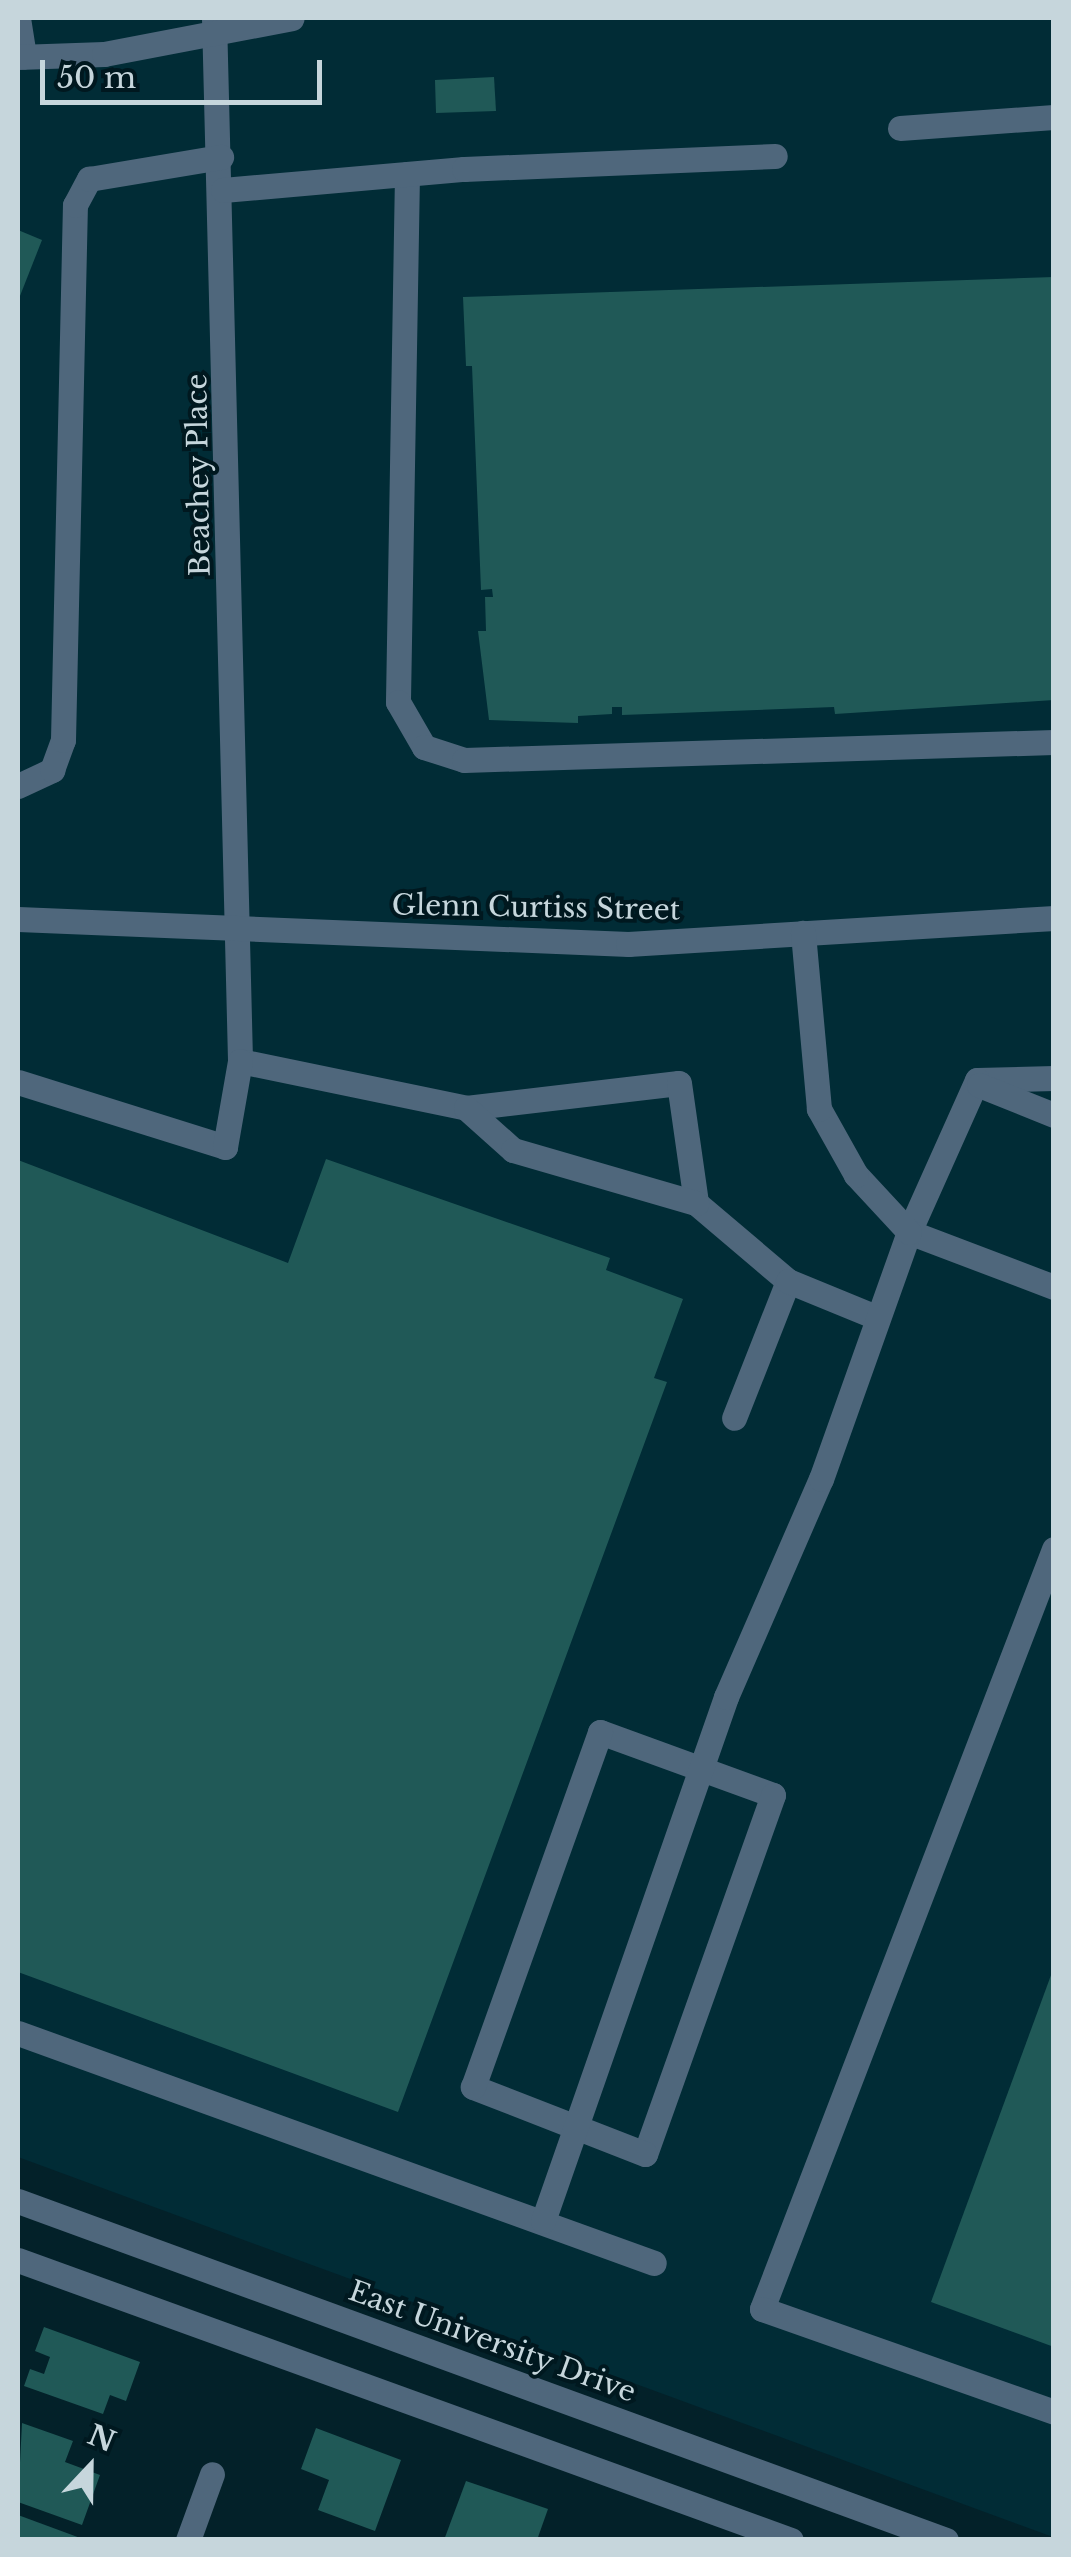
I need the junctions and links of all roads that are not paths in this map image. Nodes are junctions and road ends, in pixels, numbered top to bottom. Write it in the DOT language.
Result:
graph roads {
  1 [pos="18,18"];
  2 [pos="292,18"];
  3 [pos="214,27"];
  4 [pos="20,57"];
  5 [pos="1054,116"];
  6 [pos="900,128"];
  7 [pos="775,156"];
  8 [pos="222,157"];
  9 [pos="407,174"];
  10 [pos="223,190"];
  11 [pos="1054,742"];
  12 [pos="18,786"];
  13 [pos="1054,918"];
  14 [pos="18,919"];
  15 [pos="239,932"];
  16 [pos="804,933"];
  17 [pos="240,1061"];
  18 [pos="1054,1078"];
  19 [pos="18,1082"];
  20 [pos="976,1084"];
  21 [pos="466,1108"];
  22 [pos="1054,1115"];
  23 [pos="696,1203"];
  24 [pos="909,1232"];
  25 [pos="788,1280"];
  26 [pos="1054,1287"];
  27 [pos="878,1318"];
  28 [pos="734,1418"];
  29 [pos="1054,1549"];
  30 [pos="701,1768"];
  31 [pos="18,2034"];
  32 [pos="576,2127"];
  33 [pos="18,2201"];
  34 [pos="543,2221"];
  35 [pos="18,2260"];
  36 [pos="654,2263"];
  37 [pos="1054,2412"];
  38 [pos="212,2474"];
  39 [pos="188,2540"];
  40 [pos="791,2540"];
  41 [pos="946,2540"];
  1 -- 4 [label="street"];
  2 -- 3 [label="street"];
  3 -- 4 [label="street"];
  3 -- 8 [label="street, Beachey Place"];
  5 -- 6 [label="street"];
  7 -- 9 [label="street"];
  8 -- 10 [label="street, Beachey Place"];
  8 -- 12 [label="street"];
  9 -- 10 [label="street"];
  9 -- 11 [label="street"];
  10 -- 15 [label="street, Beachey Place"];
  13 -- 16 [label="street, Glenn Curtiss Street"];
  14 -- 15 [label="street, Glenn Curtiss Street"];
  15 -- 16 [label="street, Glenn Curtiss Street"];
  15 -- 17 [label="street, Beachey Place"];
  16 -- 24 [label="street"];
  17 -- 19 [label="street, Beachey Place"];
  17 -- 21 [label="street"];
  18 -- 20 [label="street"];
  20 -- 22 [label="street"];
  20 -- 24 [label="street"];
  21 -- 23 [label="street"];
  21 -- 23 [label="street"];
  23 -- 25 [label="street"];
  24 -- 26 [label="street"];
  24 -- 27 [label="street"];
  25 -- 27 [label="street"];
  25 -- 28 [label="street"];
  27 -- 30 [label="street"];
  29 -- 37 [label="street"];
  30 -- 32 [label="street"];
  30 -- 32 [label="street"];
  30 -- 32 [label="street"];
  31 -- 34 [label="street"];
  32 -- 34 [label="street"];
  33 -- 41 [label="street, East University Drive"];
  34 -- 36 [label="street"];
  35 -- 40 [label="street"];
  38 -- 39 [label="street"];
}
